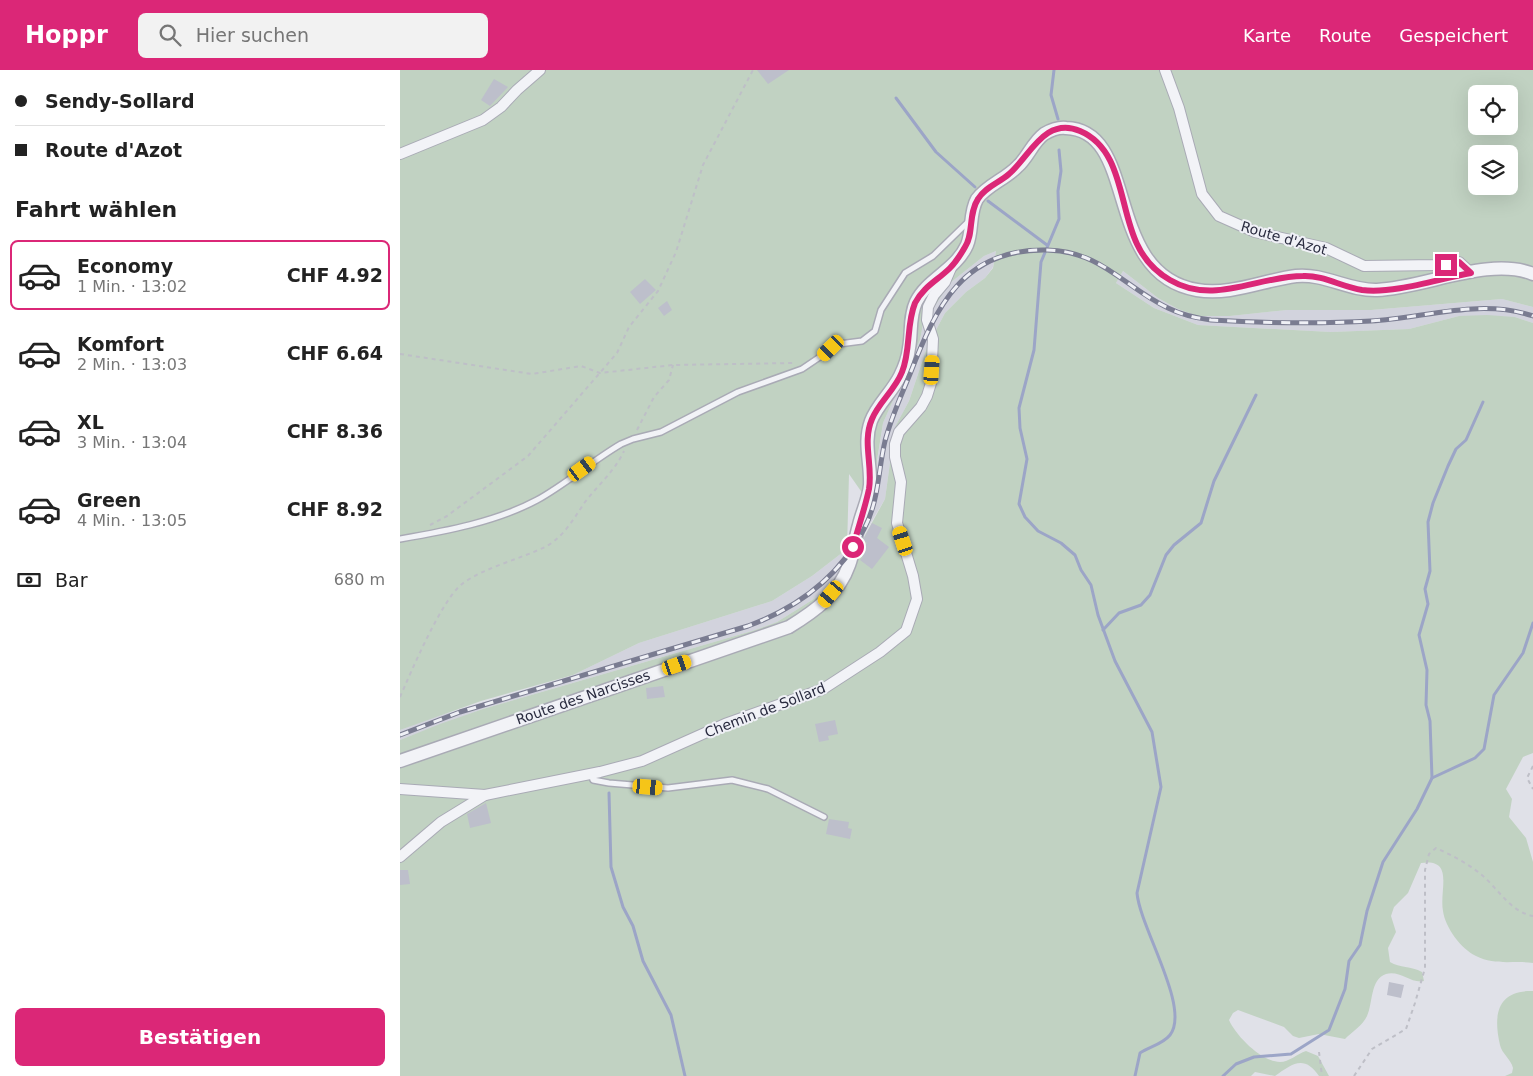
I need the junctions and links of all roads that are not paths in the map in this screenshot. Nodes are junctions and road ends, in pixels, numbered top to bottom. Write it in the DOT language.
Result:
graph roads {
  1 [pos="540,70"];
  2 [pos="1165,70"];
  3 [pos="400,154"];
  4 [pos="971,219"];
  5 [pos="951,268"];
  6 [pos="1471,273"];
  7 [pos="1533,274"];
  8 [pos="400,539"];
  9 [pos="400,761"];
  10 [pos="591,774"];
  11 [pos="400,789"];
  12 [pos="485,795"];
  13 [pos="824,817"];
  14 [pos="400,857"];
  1 -- 3 [label="street"];
  2 -- 6 [label="street, Route d'Azot"];
  4 -- 5 [label="street, Route des Narcisses"];
  4 -- 6 [label="street, Route des Narcisses"];
  4 -- 8 [label="lane"];
  5 -- 9 [label="street, Route des Narcisses"];
  5 -- 10 [label="street, Chemin de Sollard"];
  6 -- 7 [label="street, Route des Narcisses"];
  10 -- 12 [label="street, Chemin de Sollard"];
  10 -- 13 [label="lane"];
  11 -- 12 [label="street"];
  12 -- 14 [label="street, Chemin de Sollard"];
}
